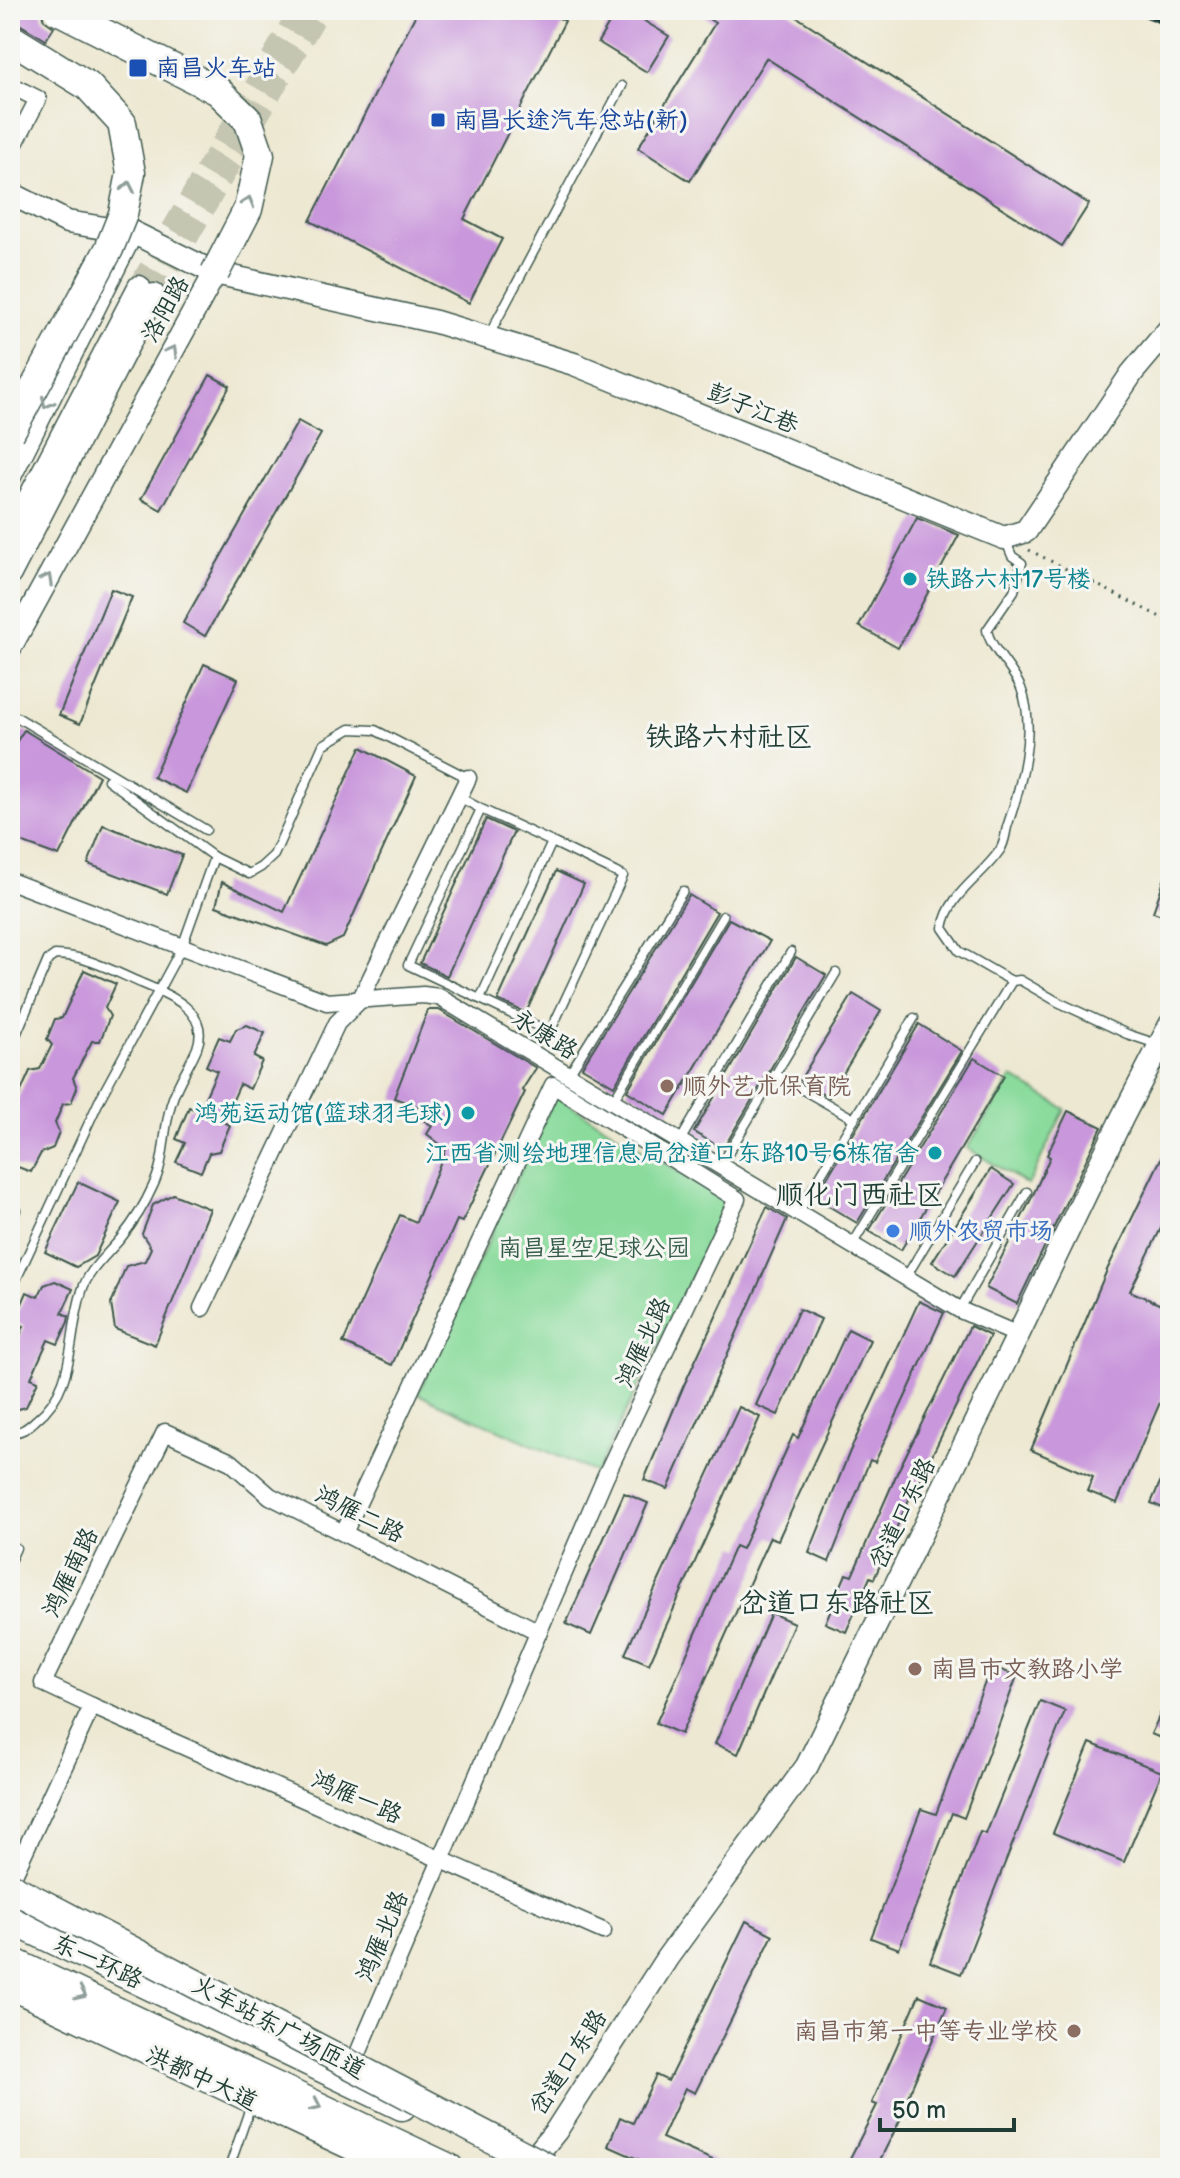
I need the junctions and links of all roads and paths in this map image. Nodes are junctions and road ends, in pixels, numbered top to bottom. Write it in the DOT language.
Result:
graph roads {
  1 [pos="58,10"];
  2 [pos="10,38"];
  3 [pos="10,85"];
  4 [pos="622,86"];
  5 [pos="10,153"];
  6 [pos="10,193"];
  7 [pos="132,232"];
  8 [pos="215,273"];
  9 [pos="1170,328"];
  10 [pos="488,338"];
  11 [pos="10,433"];
  12 [pos="10,476"];
  13 [pos="10,535"];
  14 [pos="1004,538"];
  15 [pos="10,574"];
  16 [pos="1170,622"];
  17 [pos="10,648"];
  18 [pos="10,713"];
  19 [pos="468,778"];
  20 [pos="108,780"];
  21 [pos="459,797"];
  22 [pos="481,809"];
  23 [pos="206,830"];
  24 [pos="552,842"];
  25 [pos="214,857"];
  26 [pos="10,881"];
  27 [pos="683,891"];
  28 [pos="723,916"];
  29 [pos="182,947"];
  30 [pos="791,952"];
  31 [pos="836,973"];
  32 [pos="1012,981"];
  33 [pos="158,990"];
  34 [pos="480,999"];
  35 [pos="360,1000"];
  36 [pos="914,1018"];
  37 [pos="1167,1031"];
  38 [pos="10,1049"];
  39 [pos="775,1074"];
  40 [pos="568,1076"];
  41 [pos="612,1103"];
  42 [pos="854,1119"];
  43 [pos="679,1143"];
  44 [pos="975,1162"];
  45 [pos="720,1167"];
  46 [pos="1027,1192"];
  47 [pos="10,1195"];
  48 [pos="798,1213"];
  49 [pos="10,1228"];
  50 [pos="852,1245"];
  51 [pos="906,1277"];
  52 [pos="10,1293"];
  53 [pos="202,1308"];
  54 [pos="960,1310"];
  55 [pos="1018,1335"];
  56 [pos="10,1432"];
  57 [pos="165,1432"];
  58 [pos="344,1533"];
  59 [pos="16,1548"];
  60 [pos="10,1561"];
  61 [pos="539,1632"];
  62 [pos="92,1706"];
  63 [pos="441,1860"];
  64 [pos="10,1885"];
  65 [pos="10,1909"];
  66 [pos="10,1919"];
  67 [pos="603,1931"];
  68 [pos="10,1961"];
  69 [pos="10,1987"];
  70 [pos="350,2072"];
  71 [pos="252,2101"];
  72 [pos="541,2166"];
  73 [pos="229,2168"];
  74 [pos="395,2168"];
  75 [pos="449,2168"];
  8 -- 1 [label="highway, one-way, bridge"];
  11 -- 2 [label="highway, one-way, bridge"];
  3 -- 5 [label="street"];
  4 -- 10 [label="lane"];
  6 -- 7 [label="street, 洛阳路"];
  7 -- 8 [label="street, 洛阳路"];
  7 -- 12 [label="street, one-way"];
  8 -- 10 [label="street, 彭子江巷"];
  17 -- 8 [label="street, 洛阳路, one-way"];
  9 -- 14 [label="street"];
  10 -- 14 [label="street, 彭子江巷"];
  13 -- 15 [label="street, 洛阳路"];
  14 -- 16 [label="path"];
  14 -- 32 [label="lane"];
  18 -- 23 [label="lane"];
  19 -- 21 [label="street"];
  19 -- 25 [label="lane"];
  20 -- 25 [label="lane"];
  21 -- 22 [label="lane"];
  21 -- 35 [label="street"];
  22 -- 24 [label="lane"];
  22 -- 34 [label="lane"];
  24 -- 34 [label="lane"];
  24 -- 34 [label="lane"];
  25 -- 29 [label="lane"];
  26 -- 29 [label="street, 永康路"];
  27 -- 40 [label="lane"];
  28 -- 41 [label="lane"];
  29 -- 33 [label="lane"];
  29 -- 35 [label="street, 永康路"];
  30 -- 43 [label="lane"];
  31 -- 39 [label="lane"];
  32 -- 37 [label="lane"];
  32 -- 50 [label="lane"];
  33 -- 38 [label="lane"];
  33 -- 52 [label="lane"];
  33 -- 56 [label="lane"];
  35 -- 40 [label="street, 永康路"];
  35 -- 53 [label="street"];
  36 -- 42 [label="lane"];
  37 -- 55 [label="street, 岔道口东路"];
  39 -- 42 [label="lane"];
  39 -- 45 [label="lane"];
  40 -- 41 [label="street, 永康路"];
  41 -- 43 [label="street, 永康路"];
  42 -- 48 [label="lane"];
  43 -- 45 [label="street, 永康路"];
  44 -- 51 [label="lane"];
  45 -- 48 [label="street, 永康路"];
  46 -- 54 [label="lane"];
  47 -- 49 [label="lane"];
  48 -- 50 [label="street, 永康路"];
  50 -- 51 [label="street, 永康路"];
  51 -- 54 [label="street, 永康路"];
  54 -- 55 [label="street, 永康路"];
  55 -- 72 [label="street, 岔道口东路"];
  57 -- 58 [label="street, 鸿雁二路"];
  57 -- 62 [label="street, 鸿雁南路"];
  58 -- 61 [label="street, 鸿雁二路"];
  58 -- 61 [label="street, 鸿雁北路"];
  59 -- 60 [label="lane"];
  61 -- 63 [label="street, 鸿雁北路"];
  62 -- 63 [label="street, 鸿雁一路"];
  62 -- 64 [label="street"];
  63 -- 67 [label="street, 鸿雁一路"];
  63 -- 70 [label="street, 鸿雁北路"];
  64 -- 72 [label="highway, 火车站东广场匝道, bridge"];
  65 -- 70 [label="main road"];
  66 -- 72 [label="highway, 东一环路"];
  68 -- 75 [label="highway, 东一环路, one-way"];
  69 -- 71 [label="main road, 洪都中大道"];
  70 -- 72 [label="main road"];
  71 -- 73 [label="lane"];
  71 -- 74 [label="main road, 洪都中大道"];
}
